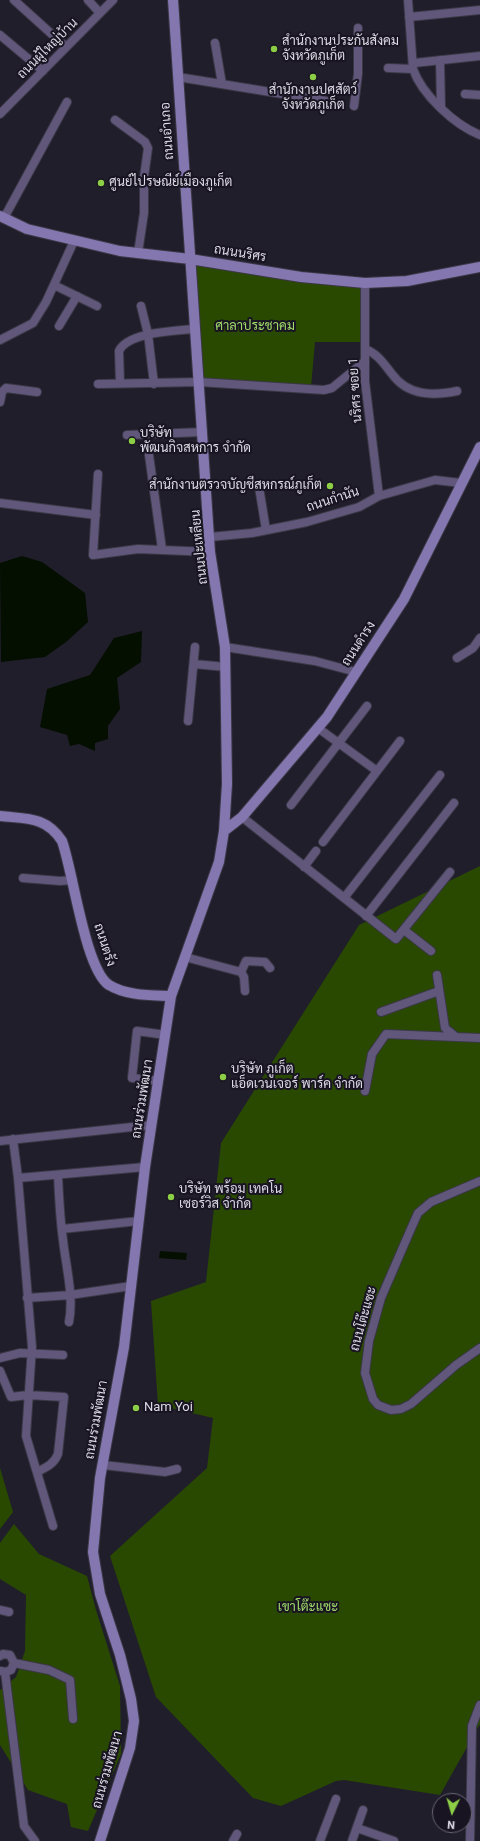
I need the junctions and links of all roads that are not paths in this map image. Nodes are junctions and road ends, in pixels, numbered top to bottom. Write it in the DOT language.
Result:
graph roads {
  1 [pos="14,0"];
  2 [pos="88,0"];
  3 [pos="113,0"];
  4 [pos="173,0"];
  5 [pos="408,0"];
  6 [pos="480,10"];
  7 [pos="100,13"];
  8 [pos="409,17"];
  9 [pos="358,28"];
  10 [pos="0,35"];
  11 [pos="215,43"];
  12 [pos="66,47"];
  13 [pos="480,56"];
  14 [pos="440,60"];
  15 [pos="414,66"];
  16 [pos="388,68"];
  17 [pos="43,71"];
  18 [pos="178,77"];
  19 [pos="222,84"];
  20 [pos="465,94"];
  21 [pos="480,95"];
  22 [pos="326,101"];
  23 [pos="67,102"];
  24 [pos="354,106"];
  25 [pos="441,107"];
  26 [pos="0,114"];
  27 [pos="115,120"];
  28 [pos="480,135"];
  29 [pos="2,217"];
  30 [pos="74,241"];
  31 [pos="138,253"];
  32 [pos="190,259"];
  33 [pos="480,267"];
  34 [pos="365,283"];
  35 [pos="54,285"];
  36 [pos="77,296"];
  37 [pos="97,306"];
  38 [pos="141,306"];
  39 [pos="59,326"];
  40 [pos="194,329"];
  41 [pos="148,334"];
  42 [pos="0,340"];
  43 [pos="366,349"];
  44 [pos="366,361"];
  45 [pos="199,382"];
  46 [pos="120,383"];
  47 [pos="98,384"];
  48 [pos="154,384"];
  49 [pos="457,391"];
  50 [pos="37,392"];
  51 [pos="0,402"];
  52 [pos="203,432"];
  53 [pos="127,435"];
  54 [pos="480,447"];
  55 [pos="149,455"];
  56 [pos="98,474"];
  57 [pos="461,483"];
  58 [pos="259,486"];
  59 [pos="379,496"];
  60 [pos="0,503"];
  61 [pos="96,515"];
  62 [pos="266,530"];
  63 [pos="210,537"];
  64 [pos="162,549"];
  65 [pos="210,552"];
  66 [pos="480,638"];
  67 [pos="195,647"];
  68 [pos="225,647"];
  69 [pos="457,658"];
  70 [pos="194,664"];
  71 [pos="226,667"];
  72 [pos="356,672"];
  73 [pos="367,706"];
  74 [pos="188,721"];
  75 [pos="318,728"];
  76 [pos="400,740"];
  77 [pos="339,742"];
  78 [pos="377,770"];
  79 [pos="440,775"];
  80 [pos="454,803"];
  81 [pos="291,805"];
  82 [pos="0,816"];
  83 [pos="242,817"];
  84 [pos="224,831"];
  85 [pos="323,842"];
  86 [pos="316,851"];
  87 [pos="304,866"];
  88 [pos="450,872"];
  89 [pos="23,878"];
  90 [pos="73,880"];
  91 [pos="344,898"];
  92 [pos="366,916"];
  93 [pos="404,930"];
  94 [pos="431,951"];
  95 [pos="185,957"];
  96 [pos="270,968"];
  97 [pos="241,972"];
  98 [pos="437,975"];
  99 [pos="245,991"];
  100 [pos="438,991"];
  101 [pos="172,996"];
  102 [pos="381,1012"];
  103 [pos="166,1035"];
  104 [pos="455,1036"];
  105 [pos="480,1038"];
  106 [pos="159,1081"];
  107 [pos="365,1091"];
  108 [pos="151,1125"];
  109 [pos="13,1139"];
  110 [pos="0,1141"];
  111 [pos="145,1167"];
  112 [pos="58,1176"];
  113 [pos="18,1178"];
  114 [pos="480,1181"];
  115 [pos="139,1221"];
  116 [pos="62,1230"];
  117 [pos="131,1286"];
  118 [pos="70,1296"];
  119 [pos="27,1298"];
  120 [pos="69,1322"];
  121 [pos="480,1348"];
  122 [pos="31,1353"];
  123 [pos="63,1355"];
  124 [pos="0,1358"];
  125 [pos="0,1371"];
  126 [pos="28,1395"];
  127 [pos="102,1465"];
  128 [pos="177,1469"];
  129 [pos="37,1472"];
  130 [pos="53,1526"];
  131 [pos="0,1610"];
  132 [pos="9,1612"];
  133 [pos="0,1656"];
  134 [pos="14,1663"];
  135 [pos="2,1671"];
  136 [pos="480,1705"];
  137 [pos="73,1719"];
  138 [pos="336,1799"];
  139 [pos="363,1810"];
  140 [pos="357,1828"];
  141 [pos="35,1841"];
  142 [pos="100,1841"];
  143 [pos="320,1841"];
  144 [pos="352,1841"];
  145 [pos="394,1841"];
  146 [pos="470,1841"];
  1 -- 12 [label="street"];
  2 -- 7 [label="street"];
  3 -- 7 [label="street, ถนนผู้ใหญ่บ้าน"];
  4 -- 18 [label="street, ถนนอำเภอ"];
  5 -- 8 [label="street"];
  6 -- 8 [label="street"];
  7 -- 12 [label="street, ถนนผู้ใหญ่บ้าน"];
  8 -- 15 [label="street"];
  9 -- 24 [label="street"];
  10 -- 17 [label="street"];
  11 -- 19 [label="street"];
  12 -- 17 [label="street, ถนนผู้ใหญ่บ้าน"];
  13 -- 14 [label="street"];
  14 -- 15 [label="street"];
  14 -- 25 [label="street"];
  15 -- 16 [label="street"];
  15 -- 25 [label="street"];
  17 -- 26 [label="street, ถนนผู้ใหญ่บ้าน"];
  18 -- 19 [label="street"];
  18 -- 32 [label="street, ถนนอำเภอ"];
  19 -- 22 [label="street"];
  20 -- 21 [label="street"];
  23 -- 29 [label="street"];
  25 -- 28 [label="street"];
  27 -- 31 [label="street"];
  29 -- 30 [label="street, ถนนนริศร"];
  30 -- 31 [label="street, ถนนนริศร"];
  30 -- 35 [label="street"];
  31 -- 32 [label="street, ถนนนริศร"];
  32 -- 34 [label="street, ถนนนริศร"];
  32 -- 40 [label="street, ถนนปะเหลียน"];
  33 -- 34 [label="street, ถนนนริศร"];
  34 -- 43 [label="street, นริศร ซอย 1"];
  35 -- 36 [label="street"];
  35 -- 42 [label="street"];
  36 -- 37 [label="street"];
  36 -- 39 [label="street"];
  38 -- 41 [label="street"];
  40 -- 41 [label="street"];
  40 -- 45 [label="street, ถนนปะเหลียน"];
  41 -- 46 [label="street"];
  41 -- 48 [label="street"];
  43 -- 44 [label="street, นริศร ซอย 1"];
  43 -- 49 [label="street"];
  44 -- 45 [label="street"];
  44 -- 59 [label="street, นริศร ซอย 1"];
  45 -- 48 [label="street"];
  45 -- 52 [label="street, ถนนปะเหลียน"];
  46 -- 47 [label="street"];
  46 -- 48 [label="street"];
  50 -- 51 [label="street"];
  52 -- 53 [label="street"];
  52 -- 63 [label="street, ถนนปะเหลียน"];
  54 -- 57 [label="street, ถนนดำรง"];
  55 -- 64 [label="street"];
  56 -- 61 [label="street"];
  57 -- 59 [label="street, ถนนกำนัน"];
  57 -- 72 [label="street, ถนนดำรง"];
  58 -- 62 [label="street"];
  59 -- 62 [label="street, ถนนกำนัน"];
  60 -- 61 [label="street"];
  61 -- 64 [label="street"];
  62 -- 63 [label="street, ถนนกำนัน"];
  63 -- 65 [label="street, ถนนปะเหลียน"];
  64 -- 65 [label="street"];
  65 -- 68 [label="street, ถนนปะเหลียน"];
  66 -- 69 [label="street"];
  67 -- 70 [label="street"];
  68 -- 71 [label="street, ถนนปะเหลียน"];
  68 -- 72 [label="street"];
  70 -- 71 [label="street"];
  70 -- 74 [label="street"];
  71 -- 84 [label="street, ถนนปะเหลียน"];
  72 -- 75 [label="street, ถนนดำรง"];
  73 -- 77 [label="street"];
  75 -- 77 [label="street"];
  75 -- 83 [label="street, ถนนดำรง"];
  76 -- 78 [label="street"];
  77 -- 78 [label="street"];
  77 -- 81 [label="street"];
  78 -- 85 [label="street"];
  79 -- 91 [label="street"];
  80 -- 92 [label="street"];
  82 -- 90 [label="street, ถนนตรัง"];
  83 -- 84 [label="street, ถนนดำรง"];
  83 -- 87 [label="street"];
  84 -- 95 [label="street"];
  86 -- 87 [label="street"];
  87 -- 91 [label="street"];
  88 -- 93 [label="street"];
  89 -- 90 [label="street"];
  90 -- 101 [label="street, ถนนตรัง"];
  91 -- 92 [label="street"];
  92 -- 93 [label="street"];
  93 -- 94 [label="street"];
  95 -- 97 [label="street"];
  95 -- 101 [label="street"];
  96 -- 97 [label="street"];
  97 -- 99 [label="street"];
  98 -- 100 [label="street"];
  100 -- 102 [label="street"];
  100 -- 104 [label="street"];
  101 -- 103 [label="street, ถนนร่วมพัฒนา"];
  103 -- 106 [label="street, ถนนร่วมพัฒนา"];
  103 -- 106 [label="street"];
  104 -- 105 [label="street"];
  104 -- 107 [label="street"];
  106 -- 108 [label="street, ถนนร่วมพัฒนา"];
  108 -- 109 [label="street"];
  108 -- 111 [label="street, ถนนร่วมพัฒนา"];
  109 -- 110 [label="street"];
  109 -- 113 [label="street"];
  111 -- 112 [label="street"];
  111 -- 115 [label="street, ถนนร่วมพัฒนา"];
  112 -- 113 [label="street"];
  112 -- 116 [label="street"];
  113 -- 119 [label="street"];
  114 -- 121 [label="street, ถนนโต๊ะแซะ"];
  115 -- 116 [label="street"];
  115 -- 117 [label="street, ถนนร่วมพัฒนา"];
  116 -- 118 [label="street"];
  117 -- 118 [label="street"];
  117 -- 127 [label="street, ถนนร่วมพัฒนา"];
  118 -- 119 [label="street"];
  118 -- 120 [label="street"];
  119 -- 122 [label="street"];
  122 -- 123 [label="street"];
  122 -- 124 [label="street"];
  122 -- 126 [label="street"];
  125 -- 126 [label="street"];
  126 -- 129 [label="street"];
  126 -- 129 [label="street"];
  127 -- 128 [label="street"];
  127 -- 142 [label="street, ถนนร่วมพัฒนา"];
  129 -- 130 [label="street"];
  131 -- 132 [label="street"];
  133 -- 134 [label="street"];
  134 -- 135 [label="street"];
  134 -- 137 [label="street"];
  135 -- 141 [label="street"];
  136 -- 146 [label="street"];
  138 -- 143 [label="street"];
  139 -- 140 [label="street"];
  140 -- 144 [label="street"];
  140 -- 145 [label="street"];
}
